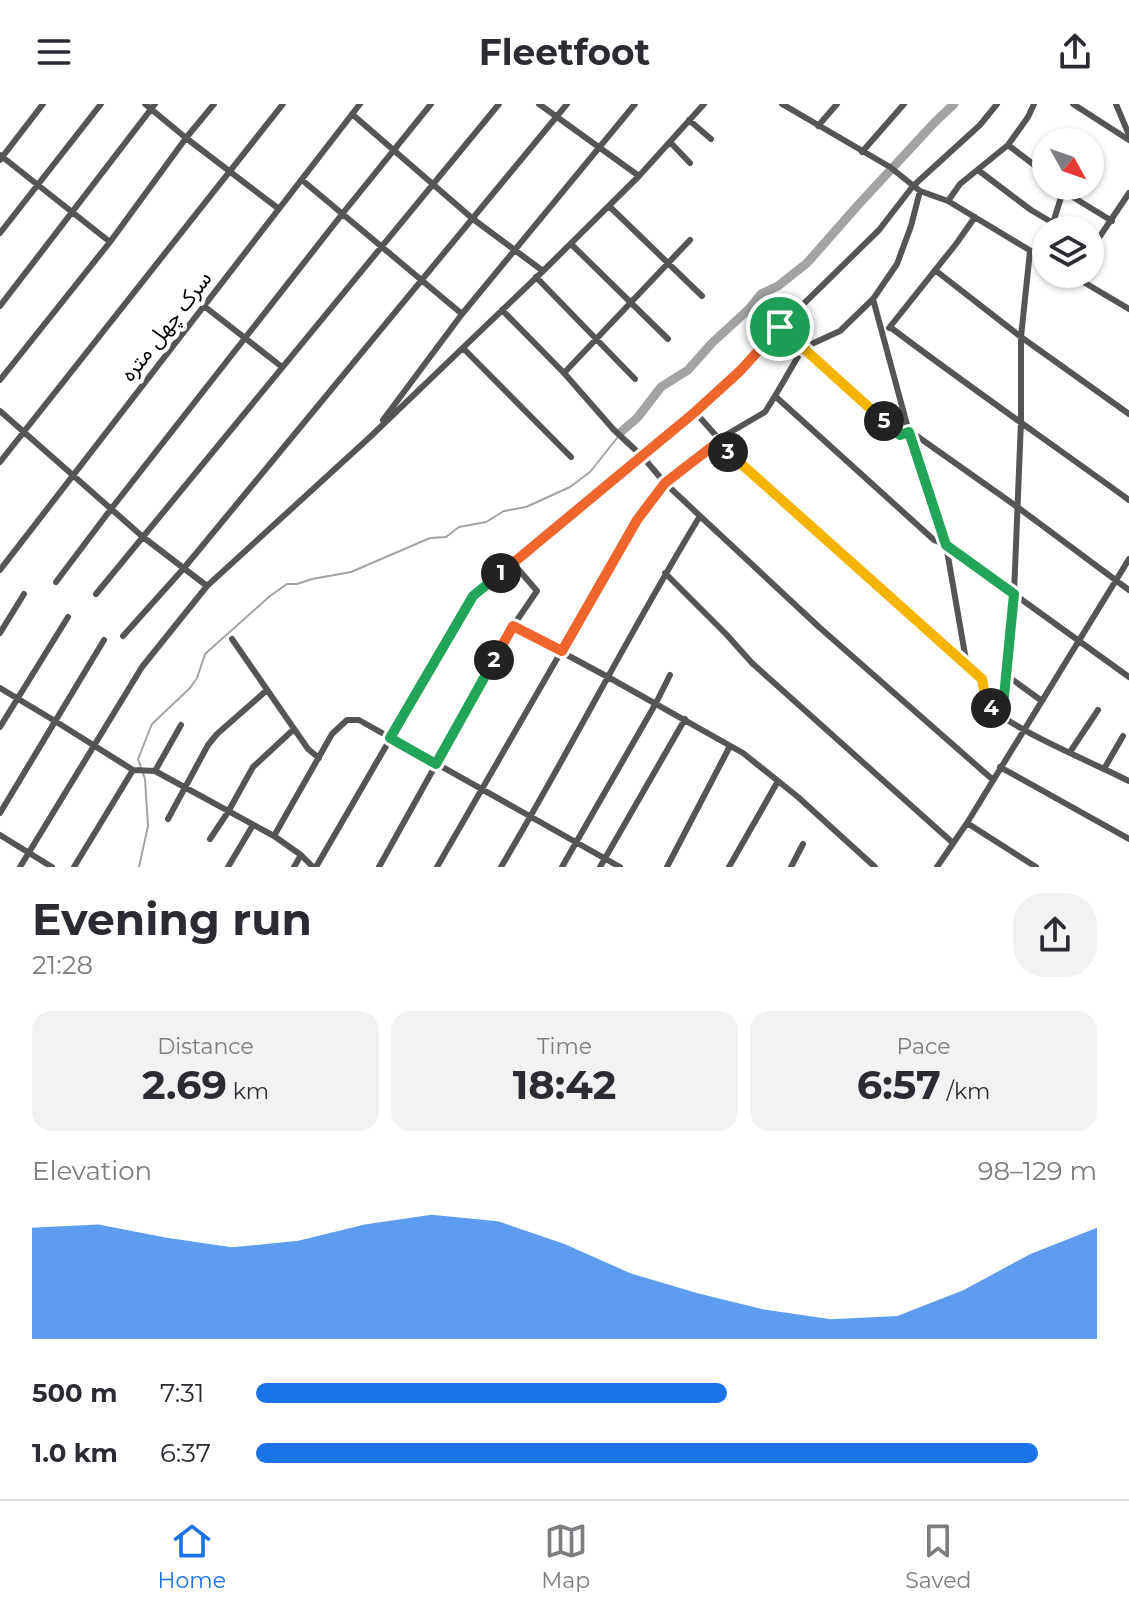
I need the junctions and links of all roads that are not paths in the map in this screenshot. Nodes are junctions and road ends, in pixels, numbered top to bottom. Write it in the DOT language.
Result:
graph roads {
  1 [pos="43,104"];
  2 [pos="101,104"];
  3 [pos="214,104"];
  4 [pos="283,104"];
  5 [pos="360,104"];
  6 [pos="431,104"];
  7 [pos="499,104"];
  8 [pos="539,104"];
  9 [pos="567,104"];
  10 [pos="635,104"];
  11 [pos="704,104"];
  12 [pos="782,104"];
  13 [pos="837,104"];
  14 [pos="904,104"];
  15 [pos="997,104"];
  16 [pos="1034,104"];
  17 [pos="1073,104"];
  18 [pos="1116,104"];
  19 [pos="150,106"];
  20 [pos="352,114"];
  21 [pos="557,116"];
  22 [pos="689,120"];
  23 [pos="818,126"];
  24 [pos="186,138"];
  25 [pos="1129,138"];
  26 [pos="711,139"];
  27 [pos="670,142"];
  28 [pos="1008,145"];
  29 [pos="600,147"];
  30 [pos="393,149"];
  31 [pos="862,152"];
  32 [pos="1,157"];
  33 [pos="690,163"];
  34 [pos="1032,163"];
  35 [pos="978,170"];
  36 [pos="230,172"];
  37 [pos="639,176"];
  38 [pos="302,180"];
  39 [pos="433,184"];
  40 [pos="38,185"];
  41 [pos="917,188"];
  42 [pos="1129,193"];
  43 [pos="1080,200"];
  44 [pos="948,201"];
  45 [pos="609,206"];
  46 [pos="279,209"];
  47 [pos="72,212"];
  48 [pos="343,213"];
  49 [pos="1040,216"];
  50 [pos="975,217"];
  51 [pos="473,219"];
  52 [pos="1112,221"];
  53 [pos="1104,231"];
  54 [pos="0,233"];
  55 [pos="690,240"];
  56 [pos="110,242"];
  57 [pos="571,244"];
  58 [pos="382,246"];
  59 [pos="515,250"];
  60 [pos="1030,251"];
  61 [pos="668,264"];
  62 [pos="935,270"];
  63 [pos="543,271"];
  64 [pos="536,277"];
  65 [pos="422,280"];
  66 [pos="1094,288"];
  67 [pos="702,296"];
  68 [pos="873,299"];
  69 [pos="632,303"];
  70 [pos="0,306"];
  71 [pos="204,306"];
  72 [pos="1129,309"];
  73 [pos="502,310"];
  74 [pos="462,314"];
  75 [pos="780,327"];
  76 [pos="890,327"];
  77 [pos="883,334"];
  78 [pos="1021,337"];
  79 [pos="245,338"];
  80 [pos="668,339"];
  81 [pos="597,340"];
  82 [pos="463,348"];
  83 [pos="803,348"];
  84 [pos="282,367"];
  85 [pos="564,373"];
  86 [pos="635,379"];
  87 [pos="0,380"];
  88 [pos="775,396"];
  89 [pos="0,411"];
  90 [pos="695,412"];
  91 [pos="1129,414"];
  92 [pos="1021,421"];
  93 [pos="23,432"];
  94 [pos="909,432"];
  95 [pos="370,437"];
  96 [pos="718,441"];
  97 [pos="642,456"];
  98 [pos="571,457"];
  99 [pos="0,462"];
  100 [pos="73,476"];
  101 [pos="665,483"];
  102 [pos="1129,500"];
  103 [pos="1016,506"];
  104 [pos="111,509"];
  105 [pos="700,516"];
  106 [pos="143,537"];
  107 [pos="946,545"];
  108 [pos="1129,559"];
  109 [pos="513,563"];
  110 [pos="184,568"];
  111 [pos="0,570"];
  112 [pos="665,573"];
  113 [pos="1116,580"];
  114 [pos="56,582"];
  115 [pos="207,586"];
  116 [pos="1129,590"];
  117 [pos="24,594"];
  118 [pos="96,594"];
  119 [pos="1014,594"];
  120 [pos="68,617"];
  121 [pos="513,626"];
  122 [pos="0,633"];
  123 [pos="123,636"];
  124 [pos="232,639"];
  125 [pos="104,640"];
  126 [pos="1079,640"];
  127 [pos="562,651"];
  128 [pos="967,666"];
  129 [pos="670,675"];
  130 [pos="1006,675"];
  131 [pos="608,677"];
  132 [pos="1129,677"];
  133 [pos="0,688"];
  134 [pos="267,690"];
  135 [pos="18,698"];
  136 [pos="1042,701"];
  137 [pos="656,703"];
  138 [pos="1098,710"];
  139 [pos="1002,717"];
  140 [pos="685,719"];
  141 [pos="55,721"];
  142 [pos="181,725"];
  143 [pos="0,727"];
  144 [pos="294,729"];
  145 [pos="1024,729"];
  146 [pos="1123,736"];
  147 [pos="390,738"];
  148 [pos="94,745"];
  149 [pos="730,746"];
  150 [pos="1070,752"];
  151 [pos="319,758"];
  152 [pos="436,764"];
  153 [pos="1000,767"];
  154 [pos="1104,769"];
  155 [pos="139,770"];
  156 [pos="155,771"];
  157 [pos="992,779"];
  158 [pos="778,781"];
  159 [pos="1129,781"];
  160 [pos="185,788"];
  161 [pos="482,789"];
  162 [pos="228,812"];
  163 [pos="0,813"];
  164 [pos="531,817"];
  165 [pos="168,819"];
  166 [pos="967,823"];
  167 [pos="253,825"];
  168 [pos="0,835"];
  169 [pos="274,836"];
  170 [pos="210,839"];
  171 [pos="1129,839"];
  172 [pos="576,842"];
  173 [pos="953,843"];
  174 [pos="803,844"];
  175 [pos="29,853"];
  176 [pos="301,855"];
  177 [pos="605,858"];
  178 [pos="20,867"];
  179 [pos="52,867"];
  180 [pos="74,867"];
  181 [pos="228,867"];
  182 [pos="294,867"];
  183 [pos="315,867"];
  184 [pos="379,867"];
  185 [pos="437,867"];
  186 [pos="501,867"];
  187 [pos="562,867"];
  188 [pos="600,867"];
  189 [pos="620,867"];
  190 [pos="667,867"];
  191 [pos="729,867"];
  192 [pos="791,867"];
  193 [pos="875,867"];
  194 [pos="937,867"];
  195 [pos="1036,867"];
  1 -- 32 [label="street"];
  2 -- 40 [label="street"];
  3 -- 24 [label="street"];
  4 -- 36 [label="street"];
  5 -- 20 [label="street, سرک چهل متره"];
  6 -- 30 [label="street"];
  7 -- 39 [label="street"];
  8 -- 21 [label="street"];
  9 -- 21 [label="street"];
  10 -- 29 [label="street"];
  11 -- 22 [label="street"];
  12 -- 23 [label="street"];
  13 -- 23 [label="street"];
  14 -- 31 [label="street"];
  15 -- 41 [label="street"];
  16 -- 28 [label="street"];
  17 -- 25 [label="street"];
  18 -- 25 [label="street"];
  19 -- 24 [label="street"];
  19 -- 47 [label="street"];
  20 -- 30 [label="street"];
  20 -- 38 [label="street, سرک چهل متره"];
  21 -- 29 [label="street"];
  21 -- 51 [label="street"];
  22 -- 26 [label="street"];
  22 -- 27 [label="street"];
  23 -- 31 [label="street"];
  24 -- 36 [label="street"];
  24 -- 56 [label="street"];
  27 -- 33 [label="street"];
  27 -- 37 [label="street"];
  28 -- 34 [label="street"];
  28 -- 35 [label="street"];
  29 -- 37 [label="street"];
  29 -- 59 [label="street"];
  30 -- 39 [label="street"];
  30 -- 48 [label="street"];
  31 -- 41 [label="street"];
  32 -- 40 [label="street"];
  35 -- 44 [label="street"];
  35 -- 49 [label="street"];
  36 -- 46 [label="street"];
  36 -- 93 [label="street"];
  37 -- 45 [label="street"];
  38 -- 46 [label="street, سرک چهل متره"];
  38 -- 48 [label="street"];
  39 -- 51 [label="street"];
  39 -- 58 [label="street"];
  40 -- 47 [label="street"];
  40 -- 54 [label="street"];
  41 -- 44 [label="street"];
  41 -- 68 [label="street"];
  41 -- 75 [label="street"];
  42 -- 52 [label="street"];
  43 -- 52 [label="street"];
  44 -- 50 [label="street"];
  45 -- 57 [label="street"];
  45 -- 61 [label="street"];
  46 -- 71 [label="street, سرک چهل متره"];
  47 -- 56 [label="street"];
  47 -- 70 [label="street"];
  48 -- 58 [label="street"];
  48 -- 79 [label="street"];
  50 -- 60 [label="street"];
  50 -- 62 [label="street"];
  51 -- 59 [label="street"];
  51 -- 65 [label="street"];
  52 -- 53 [label="street"];
  55 -- 61 [label="street"];
  56 -- 87 [label="street"];
  57 -- 63 [label="street"];
  57 -- 69 [label="street"];
  58 -- 65 [label="street"];
  58 -- 84 [label="street"];
  59 -- 63 [label="street"];
  59 -- 74 [label="street"];
  60 -- 78 [label="street"];
  61 -- 67 [label="street"];
  61 -- 69 [label="street"];
  62 -- 76 [label="street"];
  62 -- 78 [label="street"];
  63 -- 64 [label="street"];
  64 -- 73 [label="street"];
  64 -- 81 [label="street"];
  65 -- 74 [label="street"];
  65 -- 110 [label="street"];
  66 -- 72 [label="street"];
  68 -- 77 [label="street"];
  68 -- 83 [label="street"];
  69 -- 80 [label="street"];
  69 -- 81 [label="street"];
  71 -- 79 [label="street"];
  71 -- 100 [label="street, سرک چهل متره"];
  73 -- 82 [label="street"];
  73 -- 85 [label="street"];
  74 -- 95 [label="street"];
  75 -- 83 [label="street"];
  75 -- 90 [label="street"];
  76 -- 77 [label="street"];
  76 -- 92 [label="street"];
  77 -- 94 [label="street"];
  78 -- 91 [label="street"];
  78 -- 92 [label="street"];
  79 -- 84 [label="street"];
  79 -- 104 [label="street"];
  81 -- 85 [label="street"];
  81 -- 86 [label="street"];
  82 -- 95 [label="street"];
  82 -- 98 [label="street"];
  83 -- 88 [label="street"];
  83 -- 94 [label="street"];
  84 -- 106 [label="street"];
  85 -- 97 [label="street"];
  88 -- 96 [label="street"];
  88 -- 107 [label="street"];
  89 -- 93 [label="street"];
  90 -- 96 [label="street"];
  90 -- 97 [label="street"];
  92 -- 102 [label="street"];
  92 -- 103 [label="street"];
  93 -- 99 [label="street"];
  93 -- 100 [label="street"];
  94 -- 103 [label="street"];
  94 -- 107 [label="street"];
  95 -- 115 [label="street"];
  96 -- 101 [label="street"];
  96 -- 128 [label="street"];
  97 -- 101 [label="street"];
  97 -- 109 [label="street"];
  100 -- 104 [label="street"];
  100 -- 111 [label="street, سرک چهل متره"];
  101 -- 105 [label="street"];
  101 -- 127 [label="street"];
  103 -- 113 [label="street"];
  103 -- 119 [label="street"];
  104 -- 106 [label="street"];
  104 -- 114 [label="street"];
  105 -- 112 [label="street"];
  105 -- 157 [label="street"];
  106 -- 110 [label="street"];
  106 -- 118 [label="street"];
  107 -- 119 [label="street"];
  107 -- 128 [label="street"];
  108 -- 113 [label="street"];
  109 -- 121 [label="street"];
  109 -- 147 [label="street"];
  110 -- 115 [label="street"];
  110 -- 123 [label="street"];
  112 -- 131 [label="street"];
  112 -- 173 [label="street"];
  113 -- 116 [label="street"];
  113 -- 126 [label="street"];
  115 -- 148 [label="street"];
  117 -- 122 [label="street"];
  119 -- 126 [label="street"];
  119 -- 130 [label="street"];
  120 -- 135 [label="street"];
  121 -- 127 [label="street"];
  121 -- 152 [label="street"];
  124 -- 134 [label="street"];
  125 -- 141 [label="street"];
  126 -- 132 [label="street"];
  126 -- 136 [label="street"];
  127 -- 131 [label="street"];
  127 -- 161 [label="street"];
  128 -- 139 [label="street"];
  129 -- 137 [label="street"];
  130 -- 136 [label="street"];
  130 -- 139 [label="street"];
  131 -- 137 [label="street"];
  131 -- 164 [label="street"];
  133 -- 135 [label="street"];
  134 -- 144 [label="street"];
  134 -- 160 [label="street"];
  135 -- 141 [label="street"];
  135 -- 143 [label="street"];
  136 -- 145 [label="street"];
  137 -- 140 [label="street"];
  137 -- 172 [label="street"];
  138 -- 150 [label="street"];
  139 -- 145 [label="street"];
  140 -- 149 [label="street"];
  140 -- 177 [label="street"];
  141 -- 148 [label="street"];
  141 -- 163 [label="street"];
  142 -- 156 [label="street"];
  144 -- 151 [label="street"];
  144 -- 162 [label="street"];
  145 -- 150 [label="street"];
  145 -- 153 [label="street"];
  146 -- 154 [label="street"];
  147 -- 151 [label="street"];
  147 -- 152 [label="street"];
  147 -- 183 [label="street"];
  148 -- 155 [label="street"];
  148 -- 175 [label="street"];
  149 -- 158 [label="street"];
  149 -- 190 [label="street"];
  150 -- 154 [label="street"];
  151 -- 169 [label="street"];
  152 -- 161 [label="street"];
  152 -- 184 [label="street"];
  153 -- 157 [label="street"];
  153 -- 171 [label="street"];
  154 -- 159 [label="street"];
  155 -- 156 [label="street"];
  155 -- 180 [label="street"];
  156 -- 160 [label="street"];
  157 -- 166 [label="street"];
  158 -- 191 [label="street"];
  158 -- 193 [label="street"];
  160 -- 162 [label="street"];
  160 -- 165 [label="street"];
  161 -- 164 [label="street"];
  161 -- 185 [label="street"];
  162 -- 167 [label="street"];
  162 -- 170 [label="street"];
  164 -- 172 [label="street"];
  164 -- 186 [label="street"];
  166 -- 173 [label="street"];
  166 -- 195 [label="street"];
  167 -- 169 [label="street"];
  167 -- 181 [label="street"];
  168 -- 175 [label="street"];
  169 -- 176 [label="street"];
  172 -- 177 [label="street"];
  172 -- 187 [label="street"];
  173 -- 194 [label="street"];
  174 -- 192 [label="street"];
  175 -- 178 [label="street"];
  175 -- 179 [label="street"];
  176 -- 182 [label="street"];
  176 -- 183 [label="street"];
  177 -- 188 [label="street"];
  177 -- 189 [label="street"];
}
